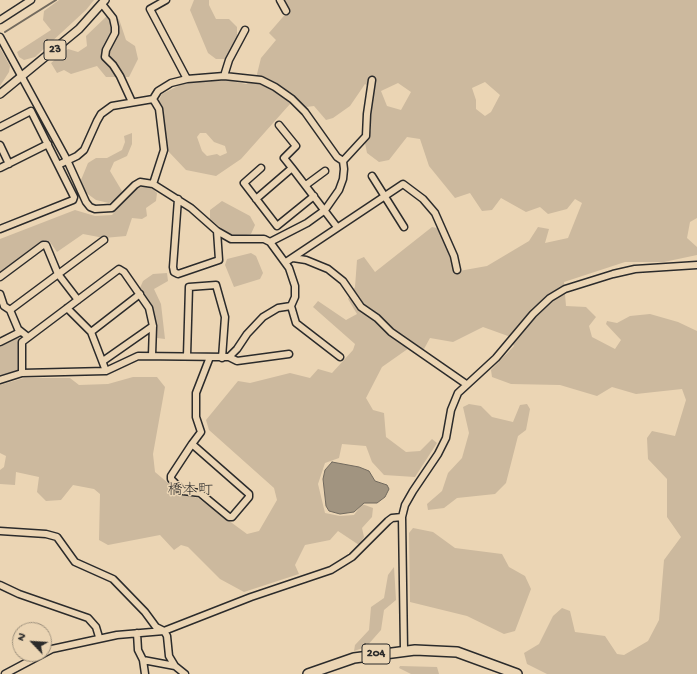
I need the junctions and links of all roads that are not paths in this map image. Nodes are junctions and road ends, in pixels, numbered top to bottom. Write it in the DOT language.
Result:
graph roads {
  1 [pos="31,0"];
  2 [pos="166,0"];
  3 [pos="280,0"];
  4 [pos="103,2"];
  5 [pos="286,11"];
  6 [pos="0,20"];
  7 [pos="245,30"];
  8 [pos="0,37"];
  9 [pos="224,76"];
  10 [pos="21,77"];
  11 [pos="187,79"];
  12 [pos="372,80"];
  13 [pos="0,94"];
  14 [pos="153,99"];
  15 [pos="132,102"];
  16 [pos="279,125"];
  17 [pos="0,127"];
  18 [pos="48,144"];
  19 [pos="0,145"];
  20 [pos="67,160"];
  21 [pos="343,161"];
  22 [pos="10,164"];
  23 [pos="58,165"];
  24 [pos="0,168"];
  25 [pos="261,168"];
  26 [pos="292,168"];
  27 [pos="325,171"];
  28 [pos="372,176"];
  29 [pos="153,184"];
  30 [pos="306,185"];
  31 [pos="314,196"];
  32 [pos="384,196"];
  33 [pos="178,199"];
  34 [pos="256,199"];
  35 [pos="325,210"];
  36 [pos="337,227"];
  37 [pos="404,227"];
  38 [pos="0,229"];
  39 [pos="217,230"];
  40 [pos="104,240"];
  41 [pos="270,242"];
  42 [pos="293,258"];
  43 [pos="286,262"];
  44 [pos="697,265"];
  45 [pos="457,270"];
  46 [pos="58,274"];
  47 [pos="0,277"];
  48 [pos="0,294"];
  49 [pos="140,294"];
  50 [pos="78,300"];
  51 [pos="291,306"];
  52 [pos="67,308"];
  53 [pos="10,310"];
  54 [pos="153,326"];
  55 [pos="20,332"];
  56 [pos="91,332"];
  57 [pos="28,337"];
  58 [pos="0,342"];
  59 [pos="289,354"];
  60 [pos="152,355"];
  61 [pos="187,356"];
  62 [pos="210,357"];
  63 [pos="229,357"];
  64 [pos="340,357"];
  65 [pos="222,358"];
  66 [pos="103,361"];
  67 [pos="106,371"];
  68 [pos="22,373"];
  69 [pos="0,380"];
  70 [pos="466,384"];
  71 [pos="192,444"];
  72 [pos="402,517"];
  73 [pos="0,531"];
  74 [pos="0,585"];
  75 [pos="164,631"];
  76 [pos="137,633"];
  77 [pos="99,637"];
  78 [pos="404,650"];
  79 [pos="448,652"];
  80 [pos="143,660"];
  81 [pos="176,666"];
  82 [pos="5,674"];
  83 [pos="146,674"];
  84 [pos="185,674"];
  85 [pos="308,674"];
  86 [pos="505,674"];
  87 [pos="517,674"];
  1 -- 6 [label="street"];
  2 -- 11 [label="street"];
  3 -- 5 [label="street"];
  4 -- 10 [label="main road, 23"];
  4 -- 15 [label="street"];
  7 -- 9 [label="street"];
  8 -- 10 [label="street"];
  9 -- 11 [label="street"];
  9 -- 21 [label="street"];
  10 -- 13 [label="main road, 23"];
  10 -- 20 [label="street"];
  11 -- 14 [label="street"];
  12 -- 21 [label="street"];
  14 -- 15 [label="street"];
  14 -- 29 [label="street"];
  15 -- 20 [label="street"];
  16 -- 26 [label="street"];
  17 -- 18 [label="street"];
  18 -- 22 [label="street"];
  18 -- 23 [label="street"];
  19 -- 22 [label="street"];
  20 -- 23 [label="street"];
  20 -- 29 [label="street"];
  21 -- 35 [label="street"];
  22 -- 24 [label="street"];
  23 -- 38 [label="street"];
  25 -- 34 [label="street"];
  26 -- 30 [label="street"];
  26 -- 34 [label="street"];
  27 -- 30 [label="street"];
  28 -- 32 [label="street"];
  29 -- 33 [label="street"];
  30 -- 31 [label="street"];
  31 -- 34 [label="street"];
  31 -- 35 [label="street"];
  32 -- 36 [label="street"];
  32 -- 37 [label="street"];
  32 -- 45 [label="street"];
  33 -- 39 [label="street"];
  33 -- 39 [label="street"];
  35 -- 36 [label="street"];
  35 -- 41 [label="street"];
  36 -- 42 [label="street"];
  39 -- 41 [label="street"];
  40 -- 46 [label="street"];
  41 -- 43 [label="street"];
  42 -- 43 [label="street"];
  42 -- 70 [label="street"];
  43 -- 51 [label="street"];
  44 -- 70 [label="street"];
  46 -- 47 [label="street"];
  46 -- 50 [label="street"];
  46 -- 53 [label="street"];
  48 -- 53 [label="street"];
  49 -- 50 [label="street"];
  49 -- 54 [label="street"];
  49 -- 56 [label="street"];
  50 -- 52 [label="street"];
  51 -- 63 [label="street"];
  51 -- 64 [label="street"];
  52 -- 56 [label="street"];
  52 -- 57 [label="street"];
  53 -- 55 [label="street"];
  54 -- 60 [label="street"];
  54 -- 66 [label="street"];
  55 -- 57 [label="street"];
  55 -- 58 [label="street"];
  56 -- 66 [label="street"];
  57 -- 68 [label="street"];
  59 -- 63 [label="street"];
  60 -- 61 [label="street"];
  60 -- 67 [label="street"];
  61 -- 62 [label="street"];
  61 -- 65 [label="street"];
  62 -- 65 [label="street"];
  62 -- 71 [label="street"];
  63 -- 65 [label="street"];
  66 -- 67 [label="street"];
  67 -- 68 [label="street"];
  68 -- 69 [label="street"];
  70 -- 72 [label="street"];
  71 -- 71 [label="street"];
  72 -- 75 [label="street"];
  72 -- 78 [label="street"];
  73 -- 75 [label="street"];
  74 -- 77 [label="street"];
  75 -- 76 [label="street"];
  75 -- 81 [label="street"];
  76 -- 77 [label="street"];
  76 -- 80 [label="street"];
  77 -- 82 [label="street"];
  78 -- 79 [label="highway, 204"];
  78 -- 85 [label="highway, 204"];
  79 -- 86 [label="highway, 204"];
  79 -- 87 [label="highway, 204"];
  80 -- 81 [label="street"];
  80 -- 83 [label="street"];
  81 -- 84 [label="street"];
}
